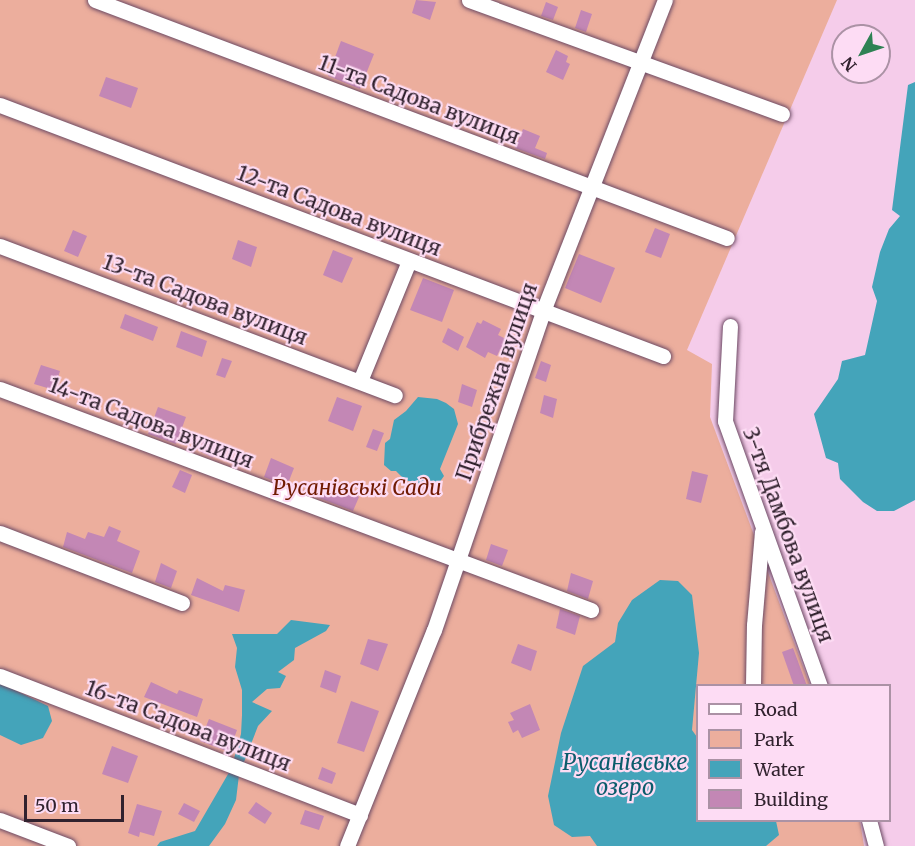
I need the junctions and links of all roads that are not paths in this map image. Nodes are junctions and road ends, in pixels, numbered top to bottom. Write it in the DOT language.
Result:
graph roads {
  1 [pos="95,0"];
  2 [pos="469,0"];
  3 [pos="664,0"];
  4 [pos="640,64"];
  5 [pos="0,105"];
  6 [pos="782,114"];
  7 [pos="591,188"];
  8 [pos="728,238"];
  9 [pos="0,246"];
  10 [pos="409,261"];
  11 [pos="543,311"];
  12 [pos="730,326"];
  13 [pos="663,356"];
  14 [pos="360,381"];
  15 [pos="0,389"];
  16 [pos="395,395"];
  17 [pos="762,525"];
  18 [pos="0,533"];
  19 [pos="458,561"];
  20 [pos="182,603"];
  21 [pos="591,610"];
  22 [pos="0,676"];
  23 [pos="753,684"];
  24 [pos="819,684"];
  25 [pos="360,815"];
  26 [pos="0,820"];
  27 [pos="870,822"];
  28 [pos="68,846"];
  29 [pos="346,846"];
  30 [pos="876,846"];
  1 -- 7 [label="street, 11-та Садова вулиця"];
  2 -- 4 [label="street"];
  3 -- 4 [label="street, Прибрежна вулиця"];
  4 -- 6 [label="street"];
  4 -- 7 [label="street, Прибрежна вулиця"];
  5 -- 10 [label="street, 12-та Садова вулиця"];
  7 -- 8 [label="street, 11-та Садова вулиця"];
  7 -- 11 [label="street, Прибрежна вулиця"];
  9 -- 14 [label="street, 13-та Садова вулиця"];
  10 -- 11 [label="street, 12-та Садова вулиця"];
  10 -- 14 [label="street"];
  11 -- 13 [label="street, 12-та Садова вулиця"];
  11 -- 19 [label="street, Прибрежна вулиця"];
  12 -- 17 [label="street, 3-тя Дамбова вулиця"];
  14 -- 16 [label="street, 13-та Садова вулиця"];
  15 -- 19 [label="street, 14-та Садова вулиця"];
  17 -- 23 [label="street"];
  17 -- 24 [label="street, 3-тя Дамбова вулиця"];
  18 -- 20 [label="street"];
  19 -- 21 [label="street, 14-та Садова вулиця"];
  19 -- 25 [label="street, Прибрежна вулиця"];
  22 -- 25 [label="street, 16-та Садова вулиця"];
  25 -- 29 [label="street, Прибрежна вулиця"];
  26 -- 28 [label="street"];
  27 -- 30 [label="street"];
}
